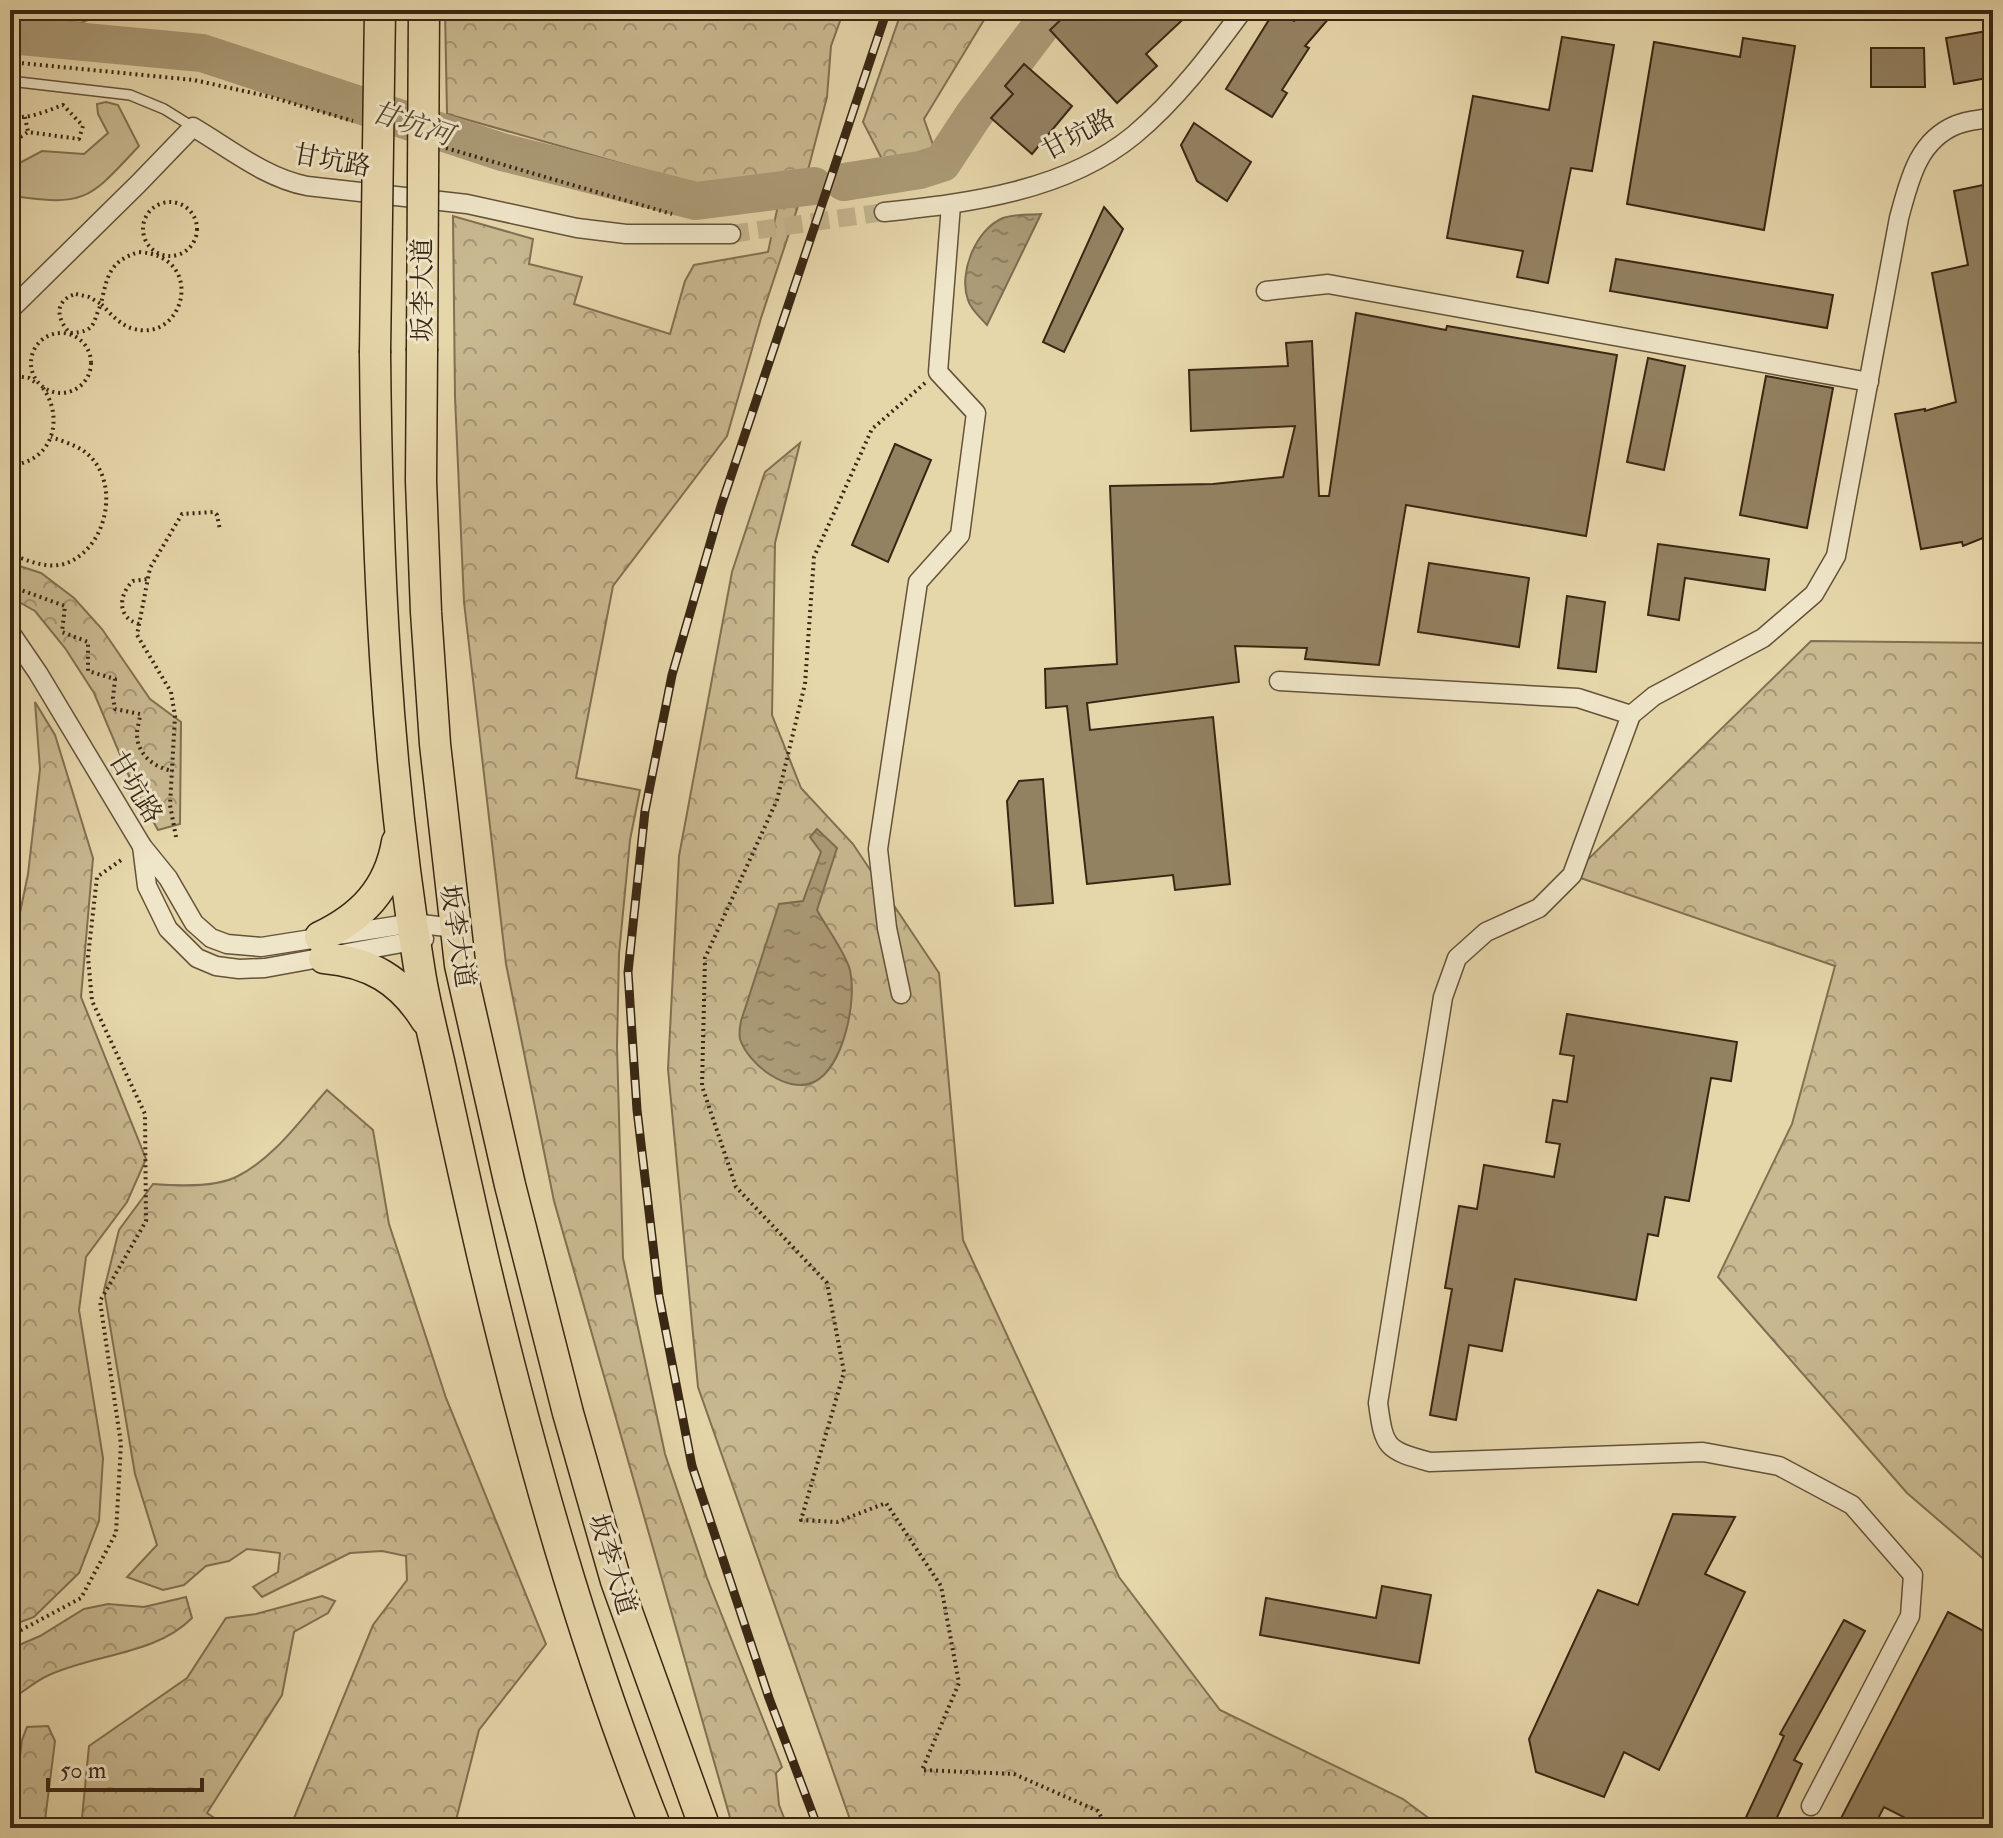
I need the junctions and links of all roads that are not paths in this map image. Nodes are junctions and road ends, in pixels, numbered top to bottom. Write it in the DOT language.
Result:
graph roads {
  1 [pos="380,10"];
  2 [pos="424,10"];
  3 [pos="1243,10"];
  4 [pos="10,81"];
  5 [pos="1993,117"];
  6 [pos="193,127"];
  7 [pos="951,205"];
  8 [pos="884,212"];
  9 [pos="731,234"];
  10 [pos="1266,291"];
  11 [pos="10,310"];
  12 [pos="1869,382"];
  13 [pos="10,632"];
  14 [pos="1279,681"];
  15 [pos="1631,715"];
  16 [pos="400,824"];
  17 [pos="455,928"];
  18 [pos="414,933"];
  19 [pos="322,948"];
  20 [pos="901,994"];
  21 [pos="432,1030"];
  22 [pos="1811,1806"];
  23 [pos="656,1828"];
  24 [pos="705,1828"];
  1 -- 16 [label="main road, 坂李大道, bridge"];
  2 -- 17 [label="main road, 坂李大道, bridge"];
  3 -- 7 [label="street, 甘坑路"];
  4 -- 6 [label="lane"];
  5 -- 12 [label="street"];
  6 -- 9 [label="street, 甘坑路"];
  6 -- 11 [label="street"];
  7 -- 8 [label="street, 甘坑路"];
  7 -- 20 [label="street"];
  10 -- 12 [label="street"];
  12 -- 15 [label="street"];
  13 -- 19 [label="street, 甘坑路"];
  14 -- 15 [label="street"];
  15 -- 22 [label="street"];
  16 -- 18 [label="main road, 坂李大道"];
  16 -- 19 [label="main road"];
  17 -- 18 [label="street, 甘坑路"];
  17 -- 24 [label="main road, 坂李大道"];
  18 -- 19 [label="street, 甘坑路"];
  18 -- 21 [label="main road, 坂李大道"];
  19 -- 21 [label="main road"];
  21 -- 23 [label="main road, 坂李大道"];
}
